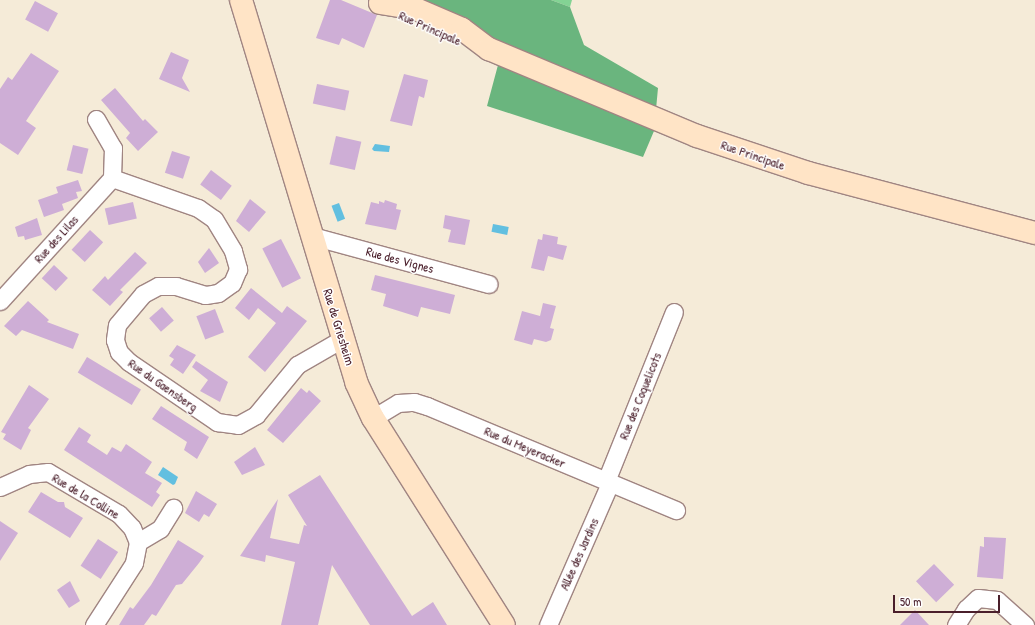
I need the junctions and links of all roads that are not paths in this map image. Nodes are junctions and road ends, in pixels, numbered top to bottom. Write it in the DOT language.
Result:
graph roads {
  1 [pos="241,0"];
  2 [pos="376,1"];
  3 [pos="96,119"];
  4 [pos="112,178"];
  5 [pos="1035,233"];
  6 [pos="312,236"];
  7 [pos="489,284"];
  8 [pos="0,301"];
  9 [pos="674,312"];
  10 [pos="342,339"];
  11 [pos="373,418"];
  12 [pos="608,482"];
  13 [pos="0,487"];
  14 [pos="174,508"];
  15 [pos="676,510"];
  16 [pos="138,542"];
  17 [pos="94,625"];
  18 [pos="504,625"];
  19 [pos="548,625"];
  20 [pos="956,625"];
  21 [pos="1025,625"];
  1 -- 6 [label="main road, Rue de Griesheim"];
  2 -- 5 [label="main road, Rue Principale"];
  3 -- 4 [label="street"];
  4 -- 8 [label="street, Rue des Lilas"];
  4 -- 10 [label="street, Rue du Gaensberg"];
  6 -- 7 [label="street, Rue des Vignes"];
  6 -- 10 [label="main road, Rue de Griesheim"];
  9 -- 12 [label="street, Rue des Coquelicots"];
  10 -- 11 [label="main road, Rue de Griesheim"];
  11 -- 12 [label="street, Rue du Meyeracker"];
  11 -- 18 [label="main road, Rue de Griesheim"];
  12 -- 15 [label="street, Rue du Meyeracker"];
  12 -- 19 [label="street, Allée des Jardins"];
  13 -- 16 [label="street, Rue de la Colline"];
  14 -- 16 [label="street"];
  16 -- 17 [label="street"];
  20 -- 21 [label="street"];
}
